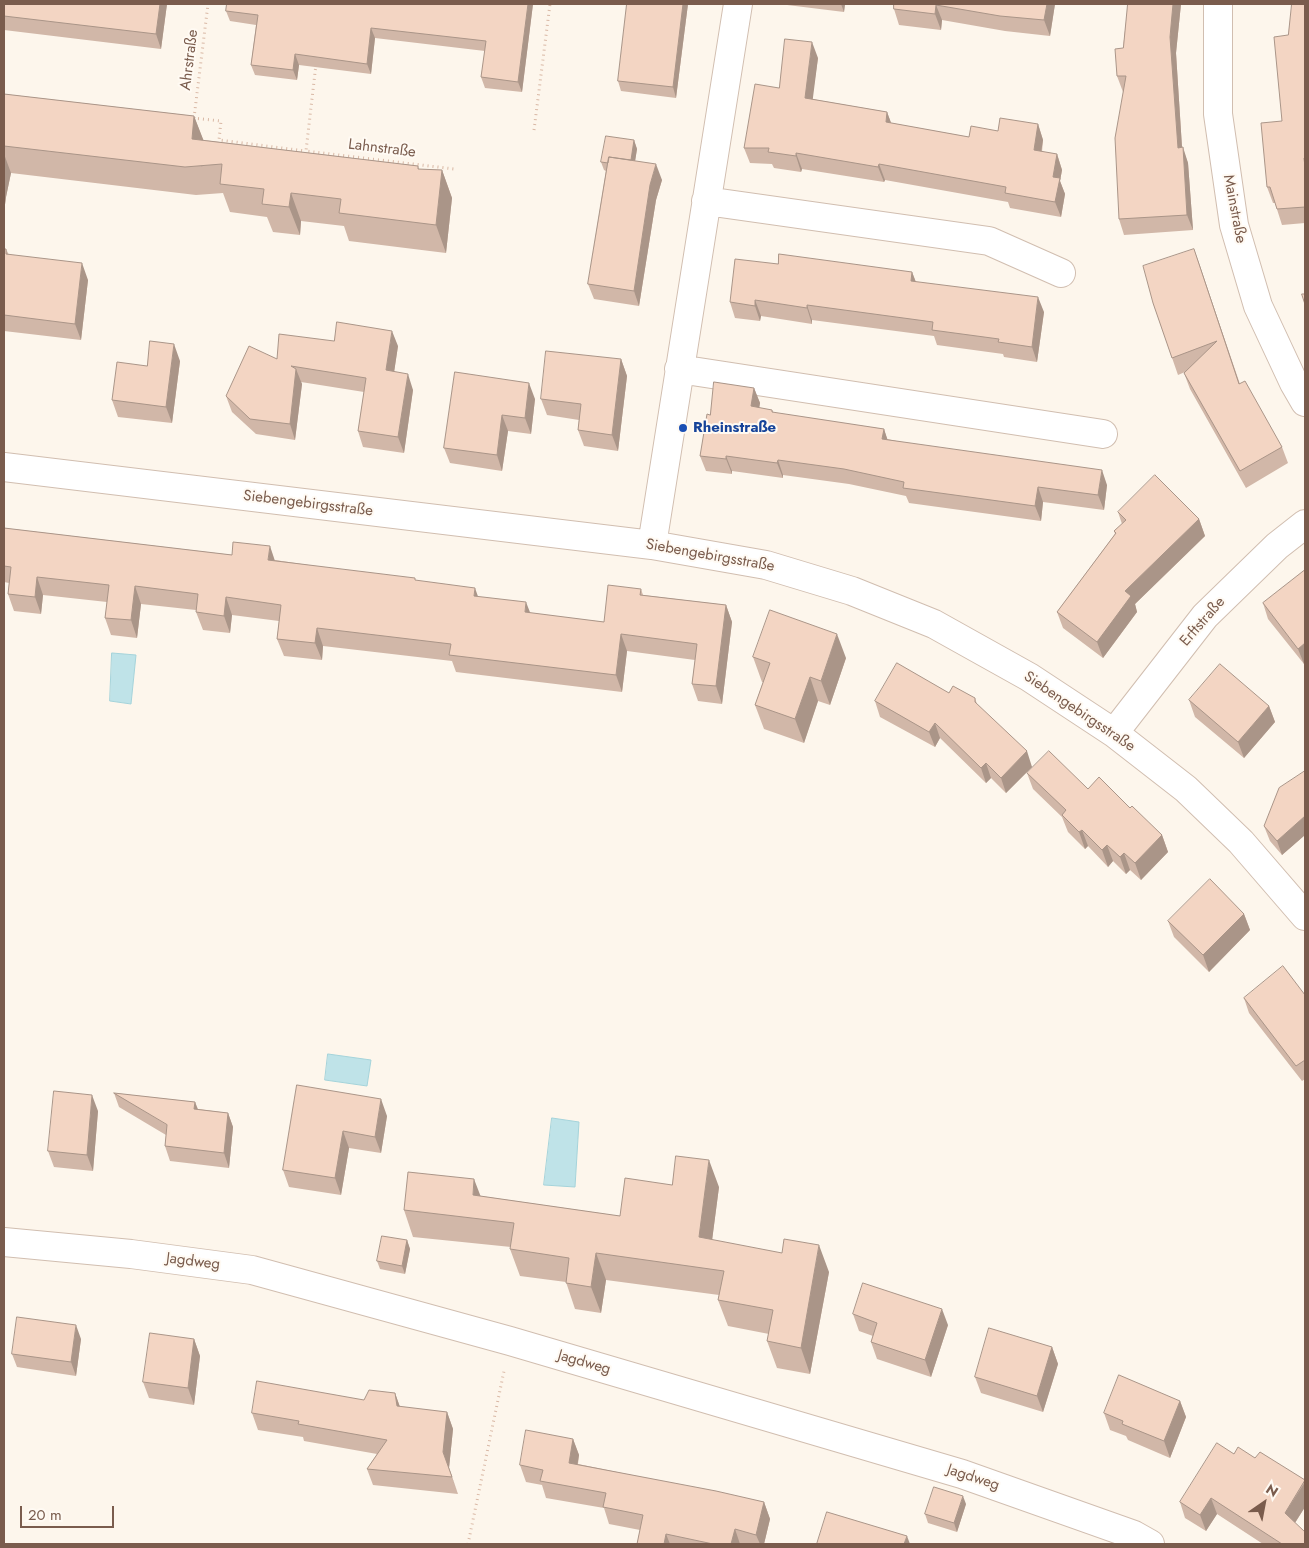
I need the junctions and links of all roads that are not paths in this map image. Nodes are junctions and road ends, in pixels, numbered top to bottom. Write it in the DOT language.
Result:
graph roads {
  1 [pos="738,4"];
  2 [pos="1218,4"];
  3 [pos="706,201"];
  4 [pos="1061,273"];
  5 [pos="679,370"];
  6 [pos="1305,402"];
  7 [pos="1103,434"];
  8 [pos="4,468"];
  9 [pos="1305,524"];
  10 [pos="652,545"];
  11 [pos="1114,733"];
  12 [pos="1305,916"];
  13 [pos="4,1242"];
  14 [pos="1150,1544"];
  1 -- 3 [label="street"];
  2 -- 6 [label="street, Mainstraße"];
  3 -- 4 [label="street"];
  3 -- 5 [label="street"];
  5 -- 7 [label="street"];
  5 -- 10 [label="street"];
  8 -- 10 [label="street, Siebengebirgsstraße"];
  9 -- 11 [label="street, Erftstraße"];
  10 -- 11 [label="street, Siebengebirgsstraße"];
  11 -- 12 [label="street, Siebengebirgsstraße"];
  13 -- 14 [label="street, Jagdweg"];
}
